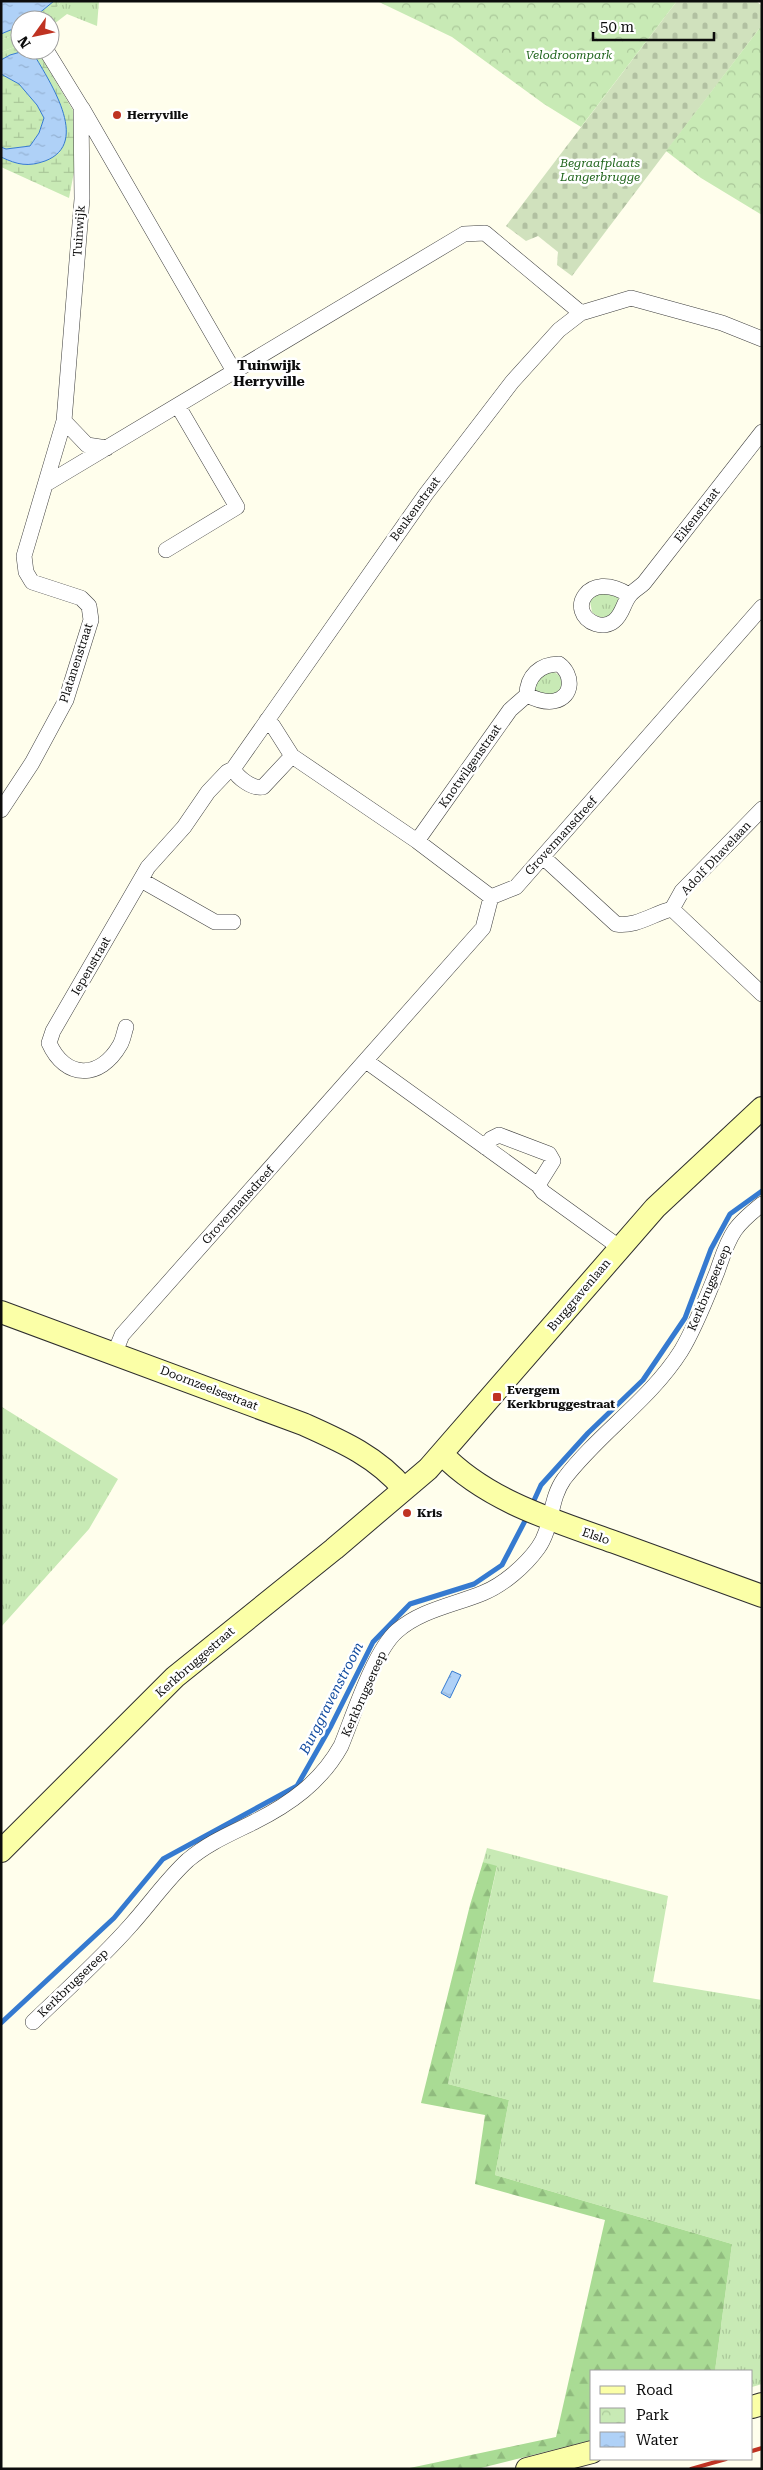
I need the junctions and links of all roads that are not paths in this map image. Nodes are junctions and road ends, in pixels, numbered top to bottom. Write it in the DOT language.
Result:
graph roads {
  1 [pos="52,60"];
  2 [pos="81,107"];
  3 [pos="581,313"];
  4 [pos="762,339"];
  5 [pos="235,373"];
  6 [pos="178,406"];
  7 [pos="64,421"];
  8 [pos="762,432"];
  9 [pos="107,448"];
  10 [pos="46,484"];
  11 [pos="166,550"];
  12 [pos="629,595"];
  13 [pos="762,607"];
  14 [pos="527,695"];
  15 [pos="267,720"];
  16 [pos="292,756"];
  17 [pos="233,769"];
  18 [pos="762,809"];
  19 [pos="1,810"];
  20 [pos="417,842"];
  21 [pos="543,857"];
  22 [pos="141,880"];
  23 [pos="491,897"];
  24 [pos="672,909"];
  25 [pos="233,922"];
  26 [pos="762,994"];
  27 [pos="126,1027"];
  28 [pos="366,1061"];
  29 [pos="762,1108"];
  30 [pos="485,1147"];
  31 [pos="538,1185"];
  32 [pos="762,1204"];
  33 [pos="619,1248"];
  34 [pos="1,1312"];
  35 [pos="115,1352"];
  36 [pos="442,1454"];
  37 [pos="404,1489"];
  38 [pos="546,1518"];
  39 [pos="762,1596"];
  40 [pos="1,1851"];
  41 [pos="33,2022"];
  42 [pos="590,2453"];
  43 [pos="527,2469"];
  1 -- 2 [label="street"];
  2 -- 5 [label="street"];
  2 -- 7 [label="street, Tuinwijk"];
  3 -- 4 [label="street, Beukenstraat"];
  3 -- 5 [label="street"];
  3 -- 15 [label="street, Beukenstraat"];
  5 -- 6 [label="street"];
  6 -- 9 [label="street"];
  6 -- 11 [label="street"];
  7 -- 9 [label="street"];
  7 -- 10 [label="street, Tuinwijk"];
  8 -- 12 [label="street, Eikenstraat"];
  9 -- 10 [label="street"];
  10 -- 19 [label="street, Platanenstraat"];
  13 -- 21 [label="street, Grovermansdreef"];
  14 -- 20 [label="street, Knotwilgenstraat"];
  15 -- 16 [label="street"];
  15 -- 17 [label="street, Beukenstraat"];
  16 -- 17 [label="street"];
  16 -- 20 [label="street"];
  17 -- 22 [label="street, Beukenstraat"];
  18 -- 24 [label="street, Adolf Dhavelaan"];
  20 -- 23 [label="street"];
  21 -- 23 [label="street, Grovermansdreef"];
  21 -- 24 [label="street"];
  22 -- 25 [label="street"];
  22 -- 27 [label="street, Iepenstraat"];
  23 -- 28 [label="street, Grovermansdreef"];
  24 -- 26 [label="street"];
  28 -- 30 [label="street"];
  28 -- 35 [label="street, Grovermansdreef"];
  29 -- 33 [label="main road, Burggravenlaan"];
  30 -- 31 [label="street"];
  30 -- 31 [label="street"];
  31 -- 33 [label="street"];
  32 -- 38 [label="street, Kerkbrugsereep"];
  33 -- 36 [label="main road, Burggravenlaan"];
  34 -- 35 [label="main road, Doornzeelsestraat"];
  35 -- 37 [label="main road, Doornzeelsestraat"];
  36 -- 37 [label="main road, Burggravenlaan"];
  36 -- 38 [label="main road, Elslo"];
  37 -- 40 [label="main road, Kerkbruggestraat"];
  38 -- 39 [label="main road, Elslo"];
  38 -- 41 [label="street, Kerkbrugsereep"];
  42 -- 43 [label="main road"];
}
